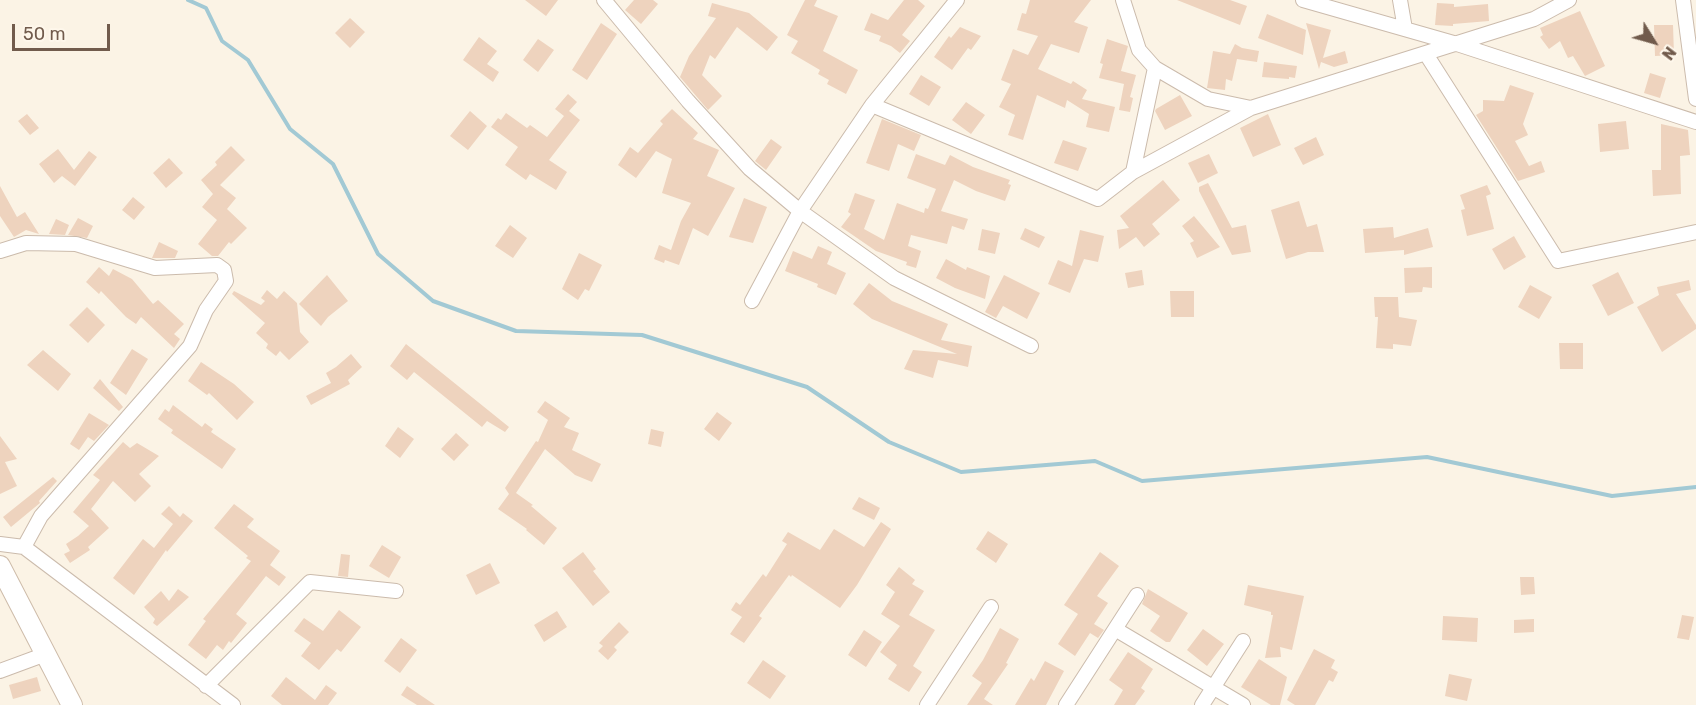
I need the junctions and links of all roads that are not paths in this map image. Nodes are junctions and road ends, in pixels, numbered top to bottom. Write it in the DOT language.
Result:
graph roads {
  1 [pos="604,0"];
  2 [pos="957,0"];
  3 [pos="1124,0"];
  4 [pos="1304,0"];
  5 [pos="1400,0"];
  6 [pos="1569,0"];
  7 [pos="1683,0"];
  8 [pos="1405,29"];
  9 [pos="1457,44"];
  10 [pos="1426,54"];
  11 [pos="1155,68"];
  12 [pos="1696,99"];
  13 [pos="873,105"];
  14 [pos="1251,108"];
  15 [pos="1696,122"];
  16 [pos="1133,172"];
  17 [pos="800,212"];
  18 [pos="1696,232"];
  19 [pos="0,251"];
  20 [pos="752,301"];
  21 [pos="1031,346"];
  22 [pos="0,544"];
  23 [pos="24,547"];
  24 [pos="0,566"];
  25 [pos="396,591"];
  26 [pos="1137,595"];
  27 [pos="991,607"];
  28 [pos="1115,629"];
  29 [pos="1244,641"];
  30 [pos="46,654"];
  31 [pos="0,671"];
  32 [pos="206,686"];
  33 [pos="1214,687"];
  34 [pos="72,705"];
  35 [pos="233,705"];
  36 [pos="927,705"];
  37 [pos="1066,705"];
  38 [pos="1202,705"];
  39 [pos="1243,705"];
  1 -- 17 [label="street"];
  2 -- 13 [label="street"];
  3 -- 11 [label="street"];
  4 -- 8 [label="street"];
  5 -- 8 [label="street"];
  6 -- 9 [label="street"];
  7 -- 12 [label="street"];
  8 -- 9 [label="street"];
  9 -- 10 [label="street"];
  9 -- 15 [label="street"];
  10 -- 14 [label="street"];
  10 -- 18 [label="street"];
  11 -- 14 [label="street"];
  11 -- 16 [label="street"];
  13 -- 16 [label="street"];
  13 -- 17 [label="street"];
  14 -- 16 [label="street"];
  17 -- 20 [label="street"];
  17 -- 21 [label="street"];
  19 -- 23 [label="street"];
  22 -- 23 [label="street"];
  23 -- 32 [label="street"];
  24 -- 30 [label="street"];
  25 -- 32 [label="street"];
  26 -- 28 [label="street"];
  27 -- 36 [label="street"];
  28 -- 33 [label="street"];
  28 -- 37 [label="street"];
  29 -- 33 [label="street"];
  30 -- 31 [label="street"];
  30 -- 34 [label="street"];
  32 -- 35 [label="street"];
  33 -- 38 [label="street"];
  33 -- 39 [label="street"];
}
